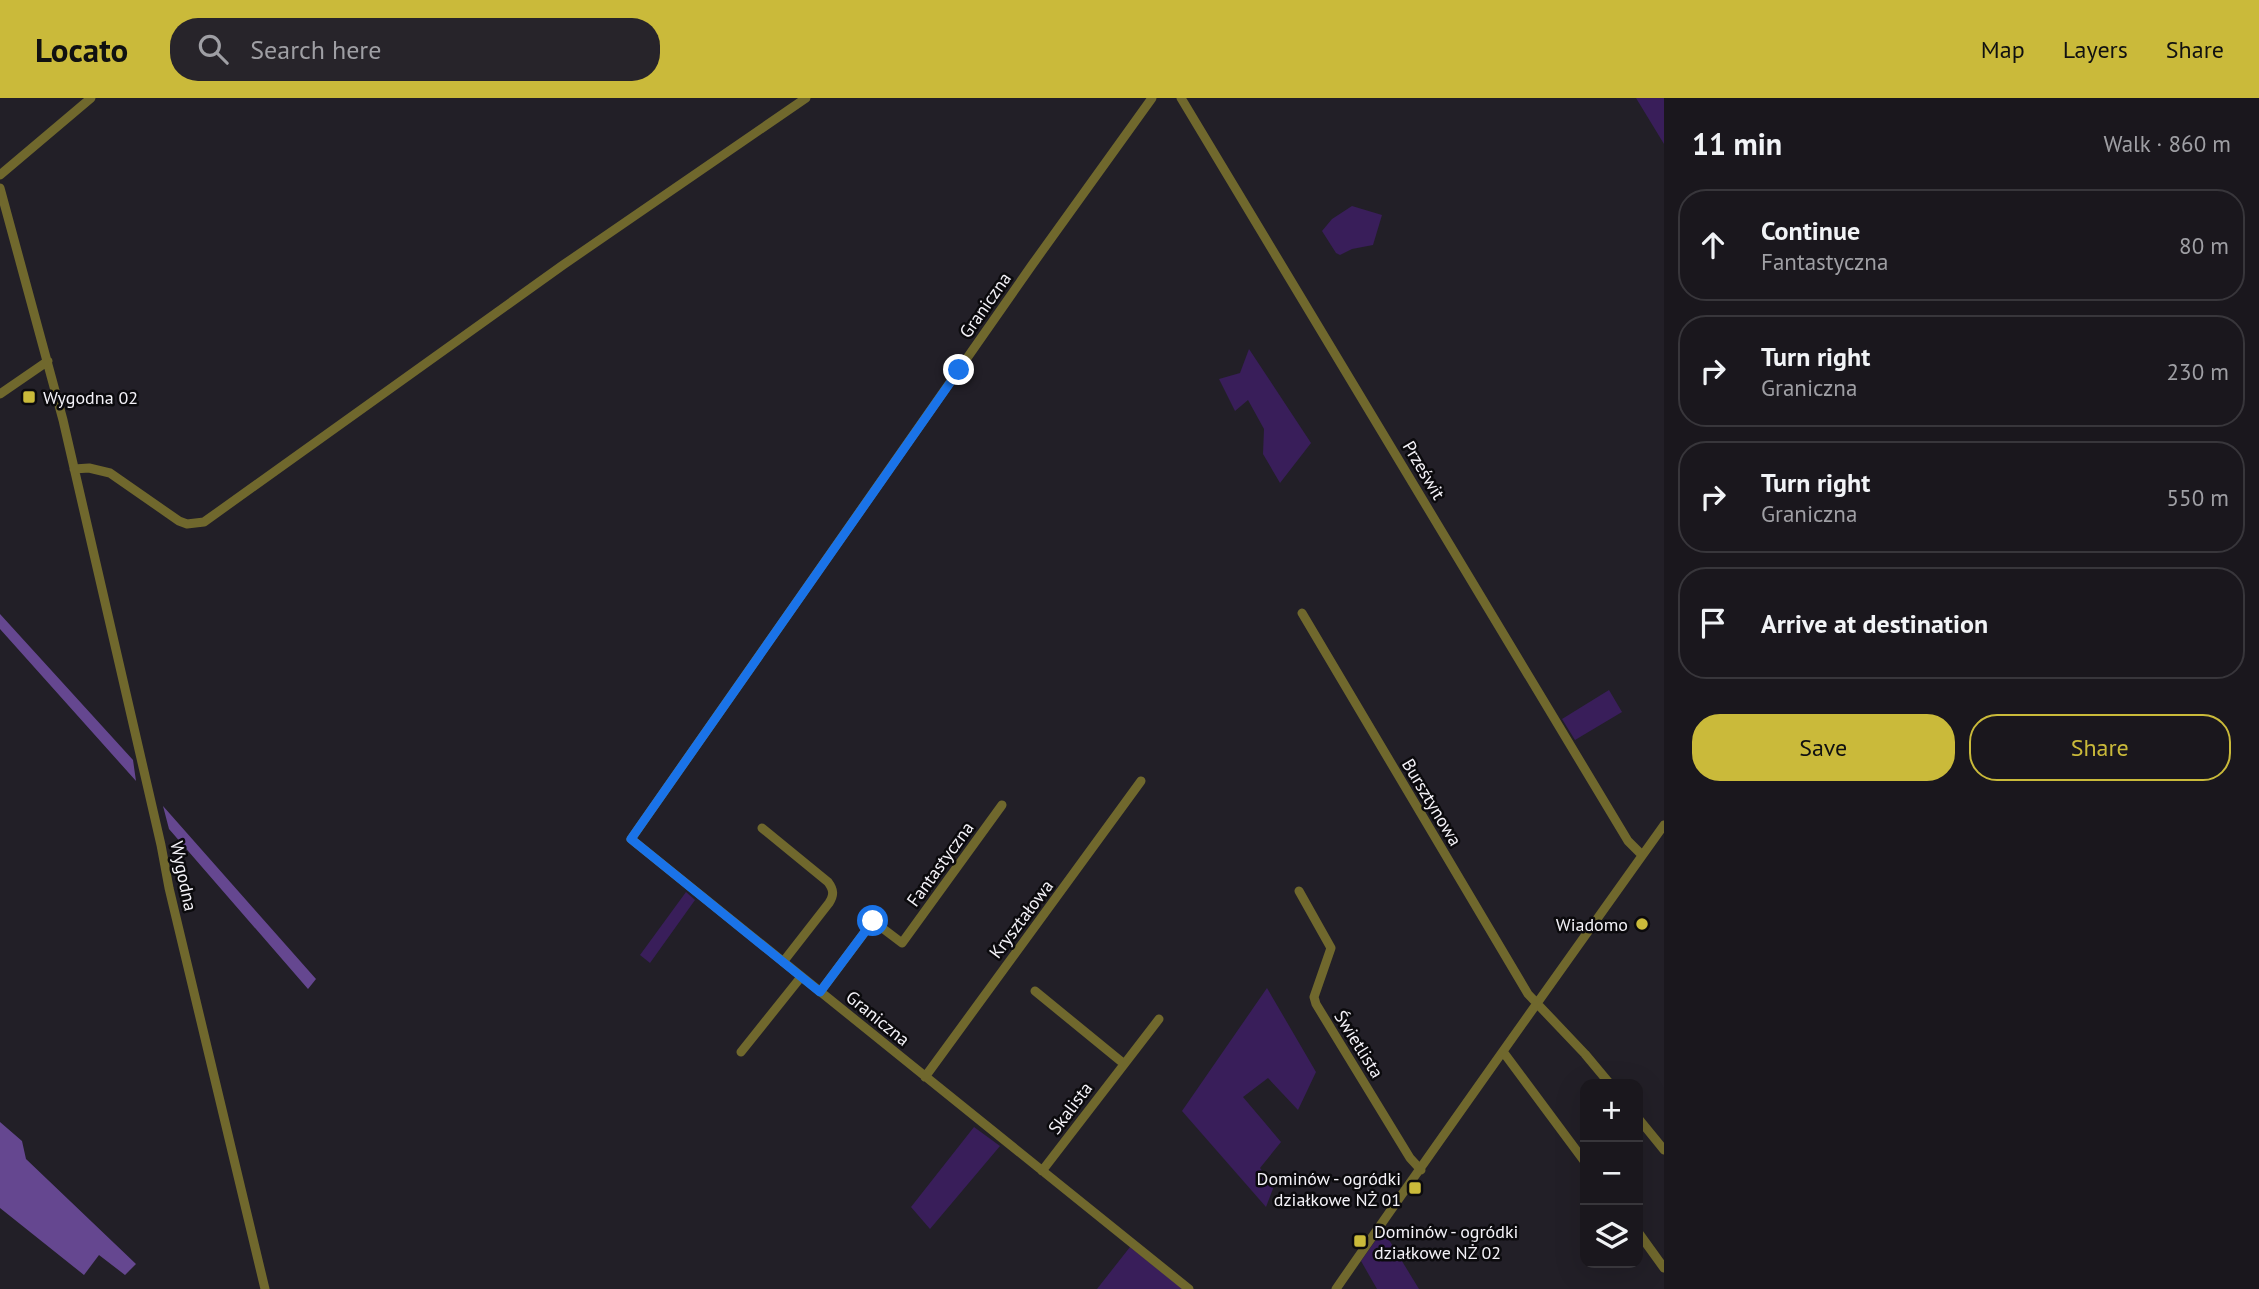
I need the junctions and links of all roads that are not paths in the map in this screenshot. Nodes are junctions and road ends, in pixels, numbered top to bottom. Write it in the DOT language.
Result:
graph roads {
  1 [pos="90,98"];
  2 [pos="806,98"];
  3 [pos="1152,98"];
  4 [pos="1181,98"];
  5 [pos="0,175"];
  6 [pos="0,188"];
  7 [pos="48,361"];
  8 [pos="0,394"];
  9 [pos="74,469"];
  10 [pos="1303,613"];
  11 [pos="1141,781"];
  12 [pos="1002,805"];
  13 [pos="1664,825"];
  14 [pos="762,828"];
  15 [pos="1642,855"];
  16 [pos="1298,891"];
  17 [pos="783,962"];
  18 [pos="801,977"];
  19 [pos="1035,991"];
  20 [pos="820,992"];
  21 [pos="1538,1003"];
  22 [pos="1159,1019"];
  23 [pos="741,1052"];
  24 [pos="1504,1053"];
  25 [pos="1123,1063"];
  26 [pos="925,1077"];
  27 [pos="1606,1079"];
  28 [pos="1643,1124"];
  29 [pos="1664,1150"];
  30 [pos="1580,1155"];
  31 [pos="1421,1170"];
  32 [pos="1042,1171"];
  33 [pos="1643,1240"];
  34 [pos="1664,1268"];
  35 [pos="265,1289"];
  36 [pos="1189,1289"];
  37 [pos="1336,1289"];
  1 -- 5 [label="street"];
  2 -- 9 [label="street"];
  3 -- 17 [label="street, Graniczna"];
  4 -- 15 [label="street, Prześwit"];
  6 -- 7 [label="street, Wygodna"];
  7 -- 8 [label="street"];
  7 -- 9 [label="street, Wygodna"];
  9 -- 35 [label="street, Wygodna"];
  10 -- 21 [label="street, Bursztynowa"];
  11 -- 26 [label="street, Kryształowa"];
  12 -- 20 [label="street, Fantastyczna"];
  13 -- 15 [label="street"];
  14 -- 17 [label="street"];
  15 -- 21 [label="street"];
  16 -- 31 [label="street, Świetlista"];
  17 -- 18 [label="street, Graniczna"];
  18 -- 20 [label="street, Graniczna"];
  18 -- 23 [label="street"];
  19 -- 25 [label="street"];
  20 -- 26 [label="street, Graniczna"];
  21 -- 24 [label="street"];
  21 -- 27 [label="street, Bursztynowa"];
  22 -- 25 [label="street, Skalista"];
  24 -- 30 [label="street"];
  24 -- 31 [label="street"];
  25 -- 32 [label="street, Skalista"];
  26 -- 32 [label="street, Graniczna"];
  28 -- 29 [label="street"];
  31 -- 37 [label="street"];
  32 -- 36 [label="street, Graniczna"];
  33 -- 34 [label="street"];
}
